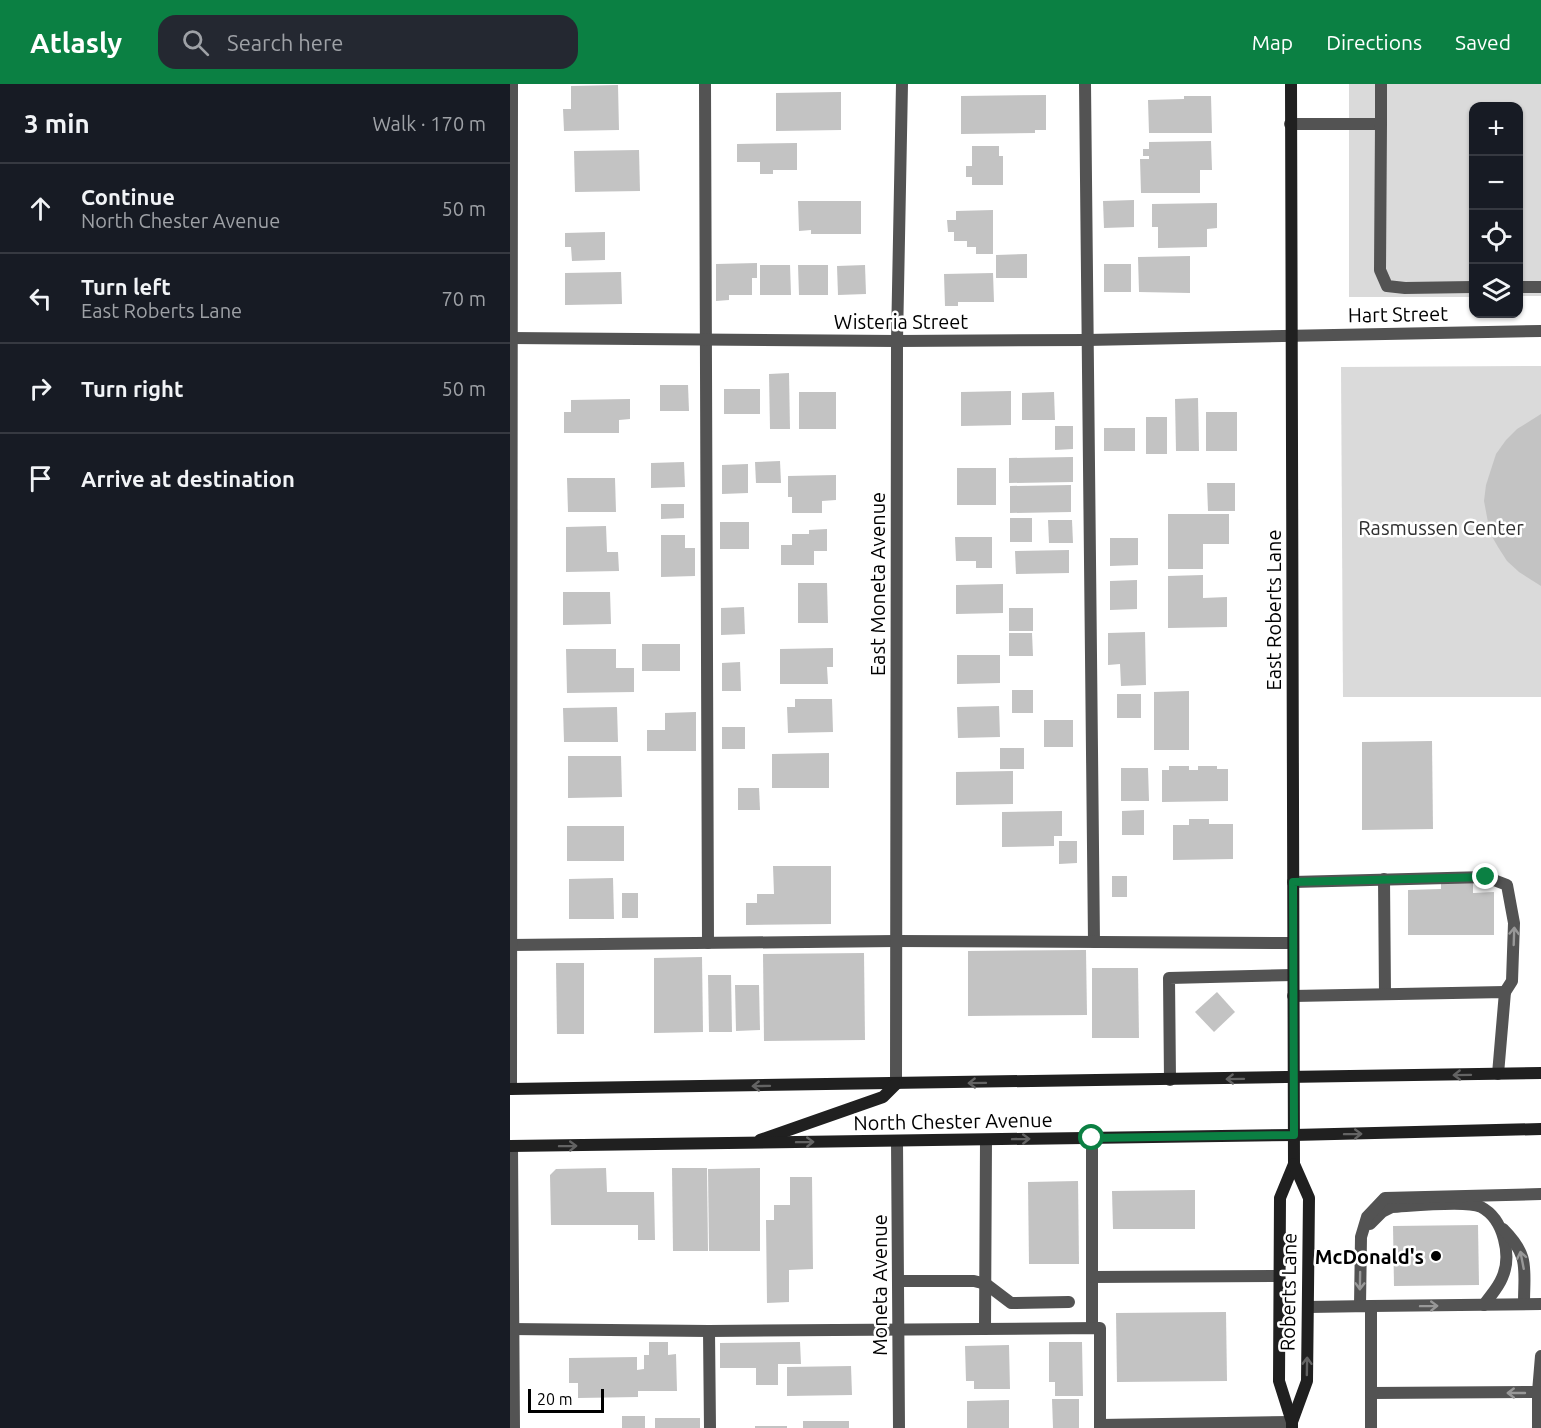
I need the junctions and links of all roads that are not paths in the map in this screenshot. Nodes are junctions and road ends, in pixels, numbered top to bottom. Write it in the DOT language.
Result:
graph roads {
  1 [pos="512,84"];
  2 [pos="705,84"];
  3 [pos="902,84"];
  4 [pos="1085,84"];
  5 [pos="1291,84"];
  6 [pos="1381,84"];
  7 [pos="1290,124"];
  8 [pos="1381,124"];
  9 [pos="1469,287"];
  10 [pos="1523,287"];
  11 [pos="1541,287"];
  12 [pos="1541,331"];
  13 [pos="1291,335"];
  14 [pos="511,338"];
  15 [pos="706,340"];
  16 [pos="1087,340"];
  17 [pos="897,341"];
  18 [pos="1384,879"];
  19 [pos="1293,882"];
  20 [pos="896,941"];
  21 [pos="1094,942"];
  22 [pos="708,943"];
  23 [pos="1293,943"];
  24 [pos="511,945"];
  25 [pos="1293,975"];
  26 [pos="1505,992"];
  27 [pos="1385,994"];
  28 [pos="1293,996"];
  29 [pos="1541,1073"];
  30 [pos="1497,1074"];
  31 [pos="1294,1078"];
  32 [pos="1170,1080"];
  33 [pos="896,1084"];
  34 [pos="511,1089"];
  35 [pos="1541,1129"];
  36 [pos="1294,1135"];
  37 [pos="1092,1138"];
  38 [pos="986,1140"];
  39 [pos="897,1141"];
  40 [pos="751,1143"];
  41 [pos="511,1146"];
  42 [pos="1294,1164"];
  43 [pos="1541,1194"];
  44 [pos="1497,1223"];
  45 [pos="1361,1237"];
  46 [pos="1279,1276"];
  47 [pos="1092,1277"];
  48 [pos="898,1281"];
  49 [pos="986,1284"];
  50 [pos="1069,1302"];
  51 [pos="1524,1304"];
  52 [pos="1541,1304"];
  53 [pos="1484,1305"];
  54 [pos="1365,1306"];
  55 [pos="1308,1307"];
  56 [pos="1092,1328"];
  57 [pos="512,1329"];
  58 [pos="985,1329"];
  59 [pos="898,1330"];
  60 [pos="709,1331"];
  61 [pos="1541,1356"];
  62 [pos="1538,1392"];
  63 [pos="1371,1394"];
  64 [pos="1292,1425"];
  65 [pos="1100,1426"];
  66 [pos="514,1428"];
  67 [pos="710,1428"];
  68 [pos="899,1428"];
  69 [pos="1371,1428"];
  70 [pos="1538,1428"];
  1 -- 14 [label="street"];
  2 -- 15 [label="street"];
  3 -- 17 [label="street, East Moneta Avenue"];
  4 -- 16 [label="street"];
  5 -- 7 [label="main road, East Roberts Lane"];
  6 -- 8 [label="street"];
  7 -- 8 [label="street"];
  7 -- 13 [label="main road, East Roberts Lane"];
  8 -- 9 [label="street"];
  10 -- 11 [label="street"];
  12 -- 13 [label="street, Hart Street"];
  13 -- 16 [label="street, Wisteria Street"];
  13 -- 19 [label="main road, East Roberts Lane"];
  14 -- 15 [label="street, Wisteria Street"];
  14 -- 24 [label="street"];
  15 -- 17 [label="street, Wisteria Street"];
  15 -- 22 [label="street"];
  16 -- 17 [label="street, Wisteria Street"];
  16 -- 21 [label="street"];
  17 -- 20 [label="street, East Moneta Avenue"];
  18 -- 19 [label="street"];
  26 -- 18 [label="street, one-way"];
  18 -- 27 [label="street"];
  19 -- 23 [label="main road, East Roberts Lane"];
  20 -- 21 [label="street"];
  20 -- 22 [label="street"];
  20 -- 33 [label="street, East Moneta Avenue"];
  21 -- 23 [label="street"];
  22 -- 24 [label="street"];
  23 -- 25 [label="main road, East Roberts Lane"];
  24 -- 34 [label="street"];
  25 -- 28 [label="main road, East Roberts Lane"];
  25 -- 32 [label="street"];
  26 -- 27 [label="street"];
  26 -- 30 [label="street"];
  27 -- 28 [label="street"];
  28 -- 31 [label="main road, East Roberts Lane"];
  29 -- 30 [label="main road, North Chester Avenue"];
  30 -- 31 [label="main road, North Chester Avenue, one-way"];
  31 -- 32 [label="main road, North Chester Avenue, one-way"];
  31 -- 36 [label="main road, East Roberts Lane"];
  32 -- 33 [label="main road, North Chester Avenue, one-way"];
  33 -- 34 [label="main road, North Chester Avenue, one-way"];
  33 -- 40 [label="main road"];
  36 -- 35 [label="main road, North Chester Avenue, one-way"];
  36 -- 37 [label="main road, North Chester Avenue"];
  36 -- 42 [label="main road, Roberts Lane"];
  38 -- 37 [label="main road, North Chester Avenue, one-way"];
  37 -- 47 [label="street"];
  38 -- 39 [label="main road, North Chester Avenue"];
  38 -- 49 [label="street"];
  40 -- 39 [label="main road, North Chester Avenue, one-way"];
  39 -- 48 [label="street, Moneta Avenue"];
  41 -- 40 [label="main road, North Chester Avenue, one-way"];
  41 -- 57 [label="street"];
  42 -- 46 [label="main road, Roberts Lane"];
  42 -- 55 [label="main road, Roberts Lane"];
  43 -- 45 [label="street"];
  44 -- 45 [label="street"];
  51 -- 44 [label="street, one-way"];
  44 -- 53 [label="street"];
  45 -- 54 [label="street, one-way"];
  46 -- 47 [label="street"];
  46 -- 64 [label="main road, Roberts Lane"];
  47 -- 56 [label="street"];
  48 -- 49 [label="street"];
  48 -- 59 [label="street, Moneta Avenue"];
  49 -- 50 [label="street"];
  49 -- 58 [label="street"];
  51 -- 52 [label="street"];
  51 -- 53 [label="street"];
  54 -- 53 [label="street, one-way"];
  54 -- 55 [label="street"];
  54 -- 63 [label="street"];
  64 -- 55 [label="main road, Roberts Lane, one-way"];
  56 -- 58 [label="street"];
  56 -- 65 [label="street"];
  57 -- 60 [label="street"];
  57 -- 66 [label="street"];
  58 -- 59 [label="street"];
  59 -- 60 [label="street"];
  59 -- 68 [label="street, Moneta Avenue"];
  60 -- 67 [label="street"];
  61 -- 62 [label="street"];
  62 -- 63 [label="street, one-way"];
  62 -- 70 [label="street"];
  63 -- 69 [label="street"];
  64 -- 65 [label="street"];
}
